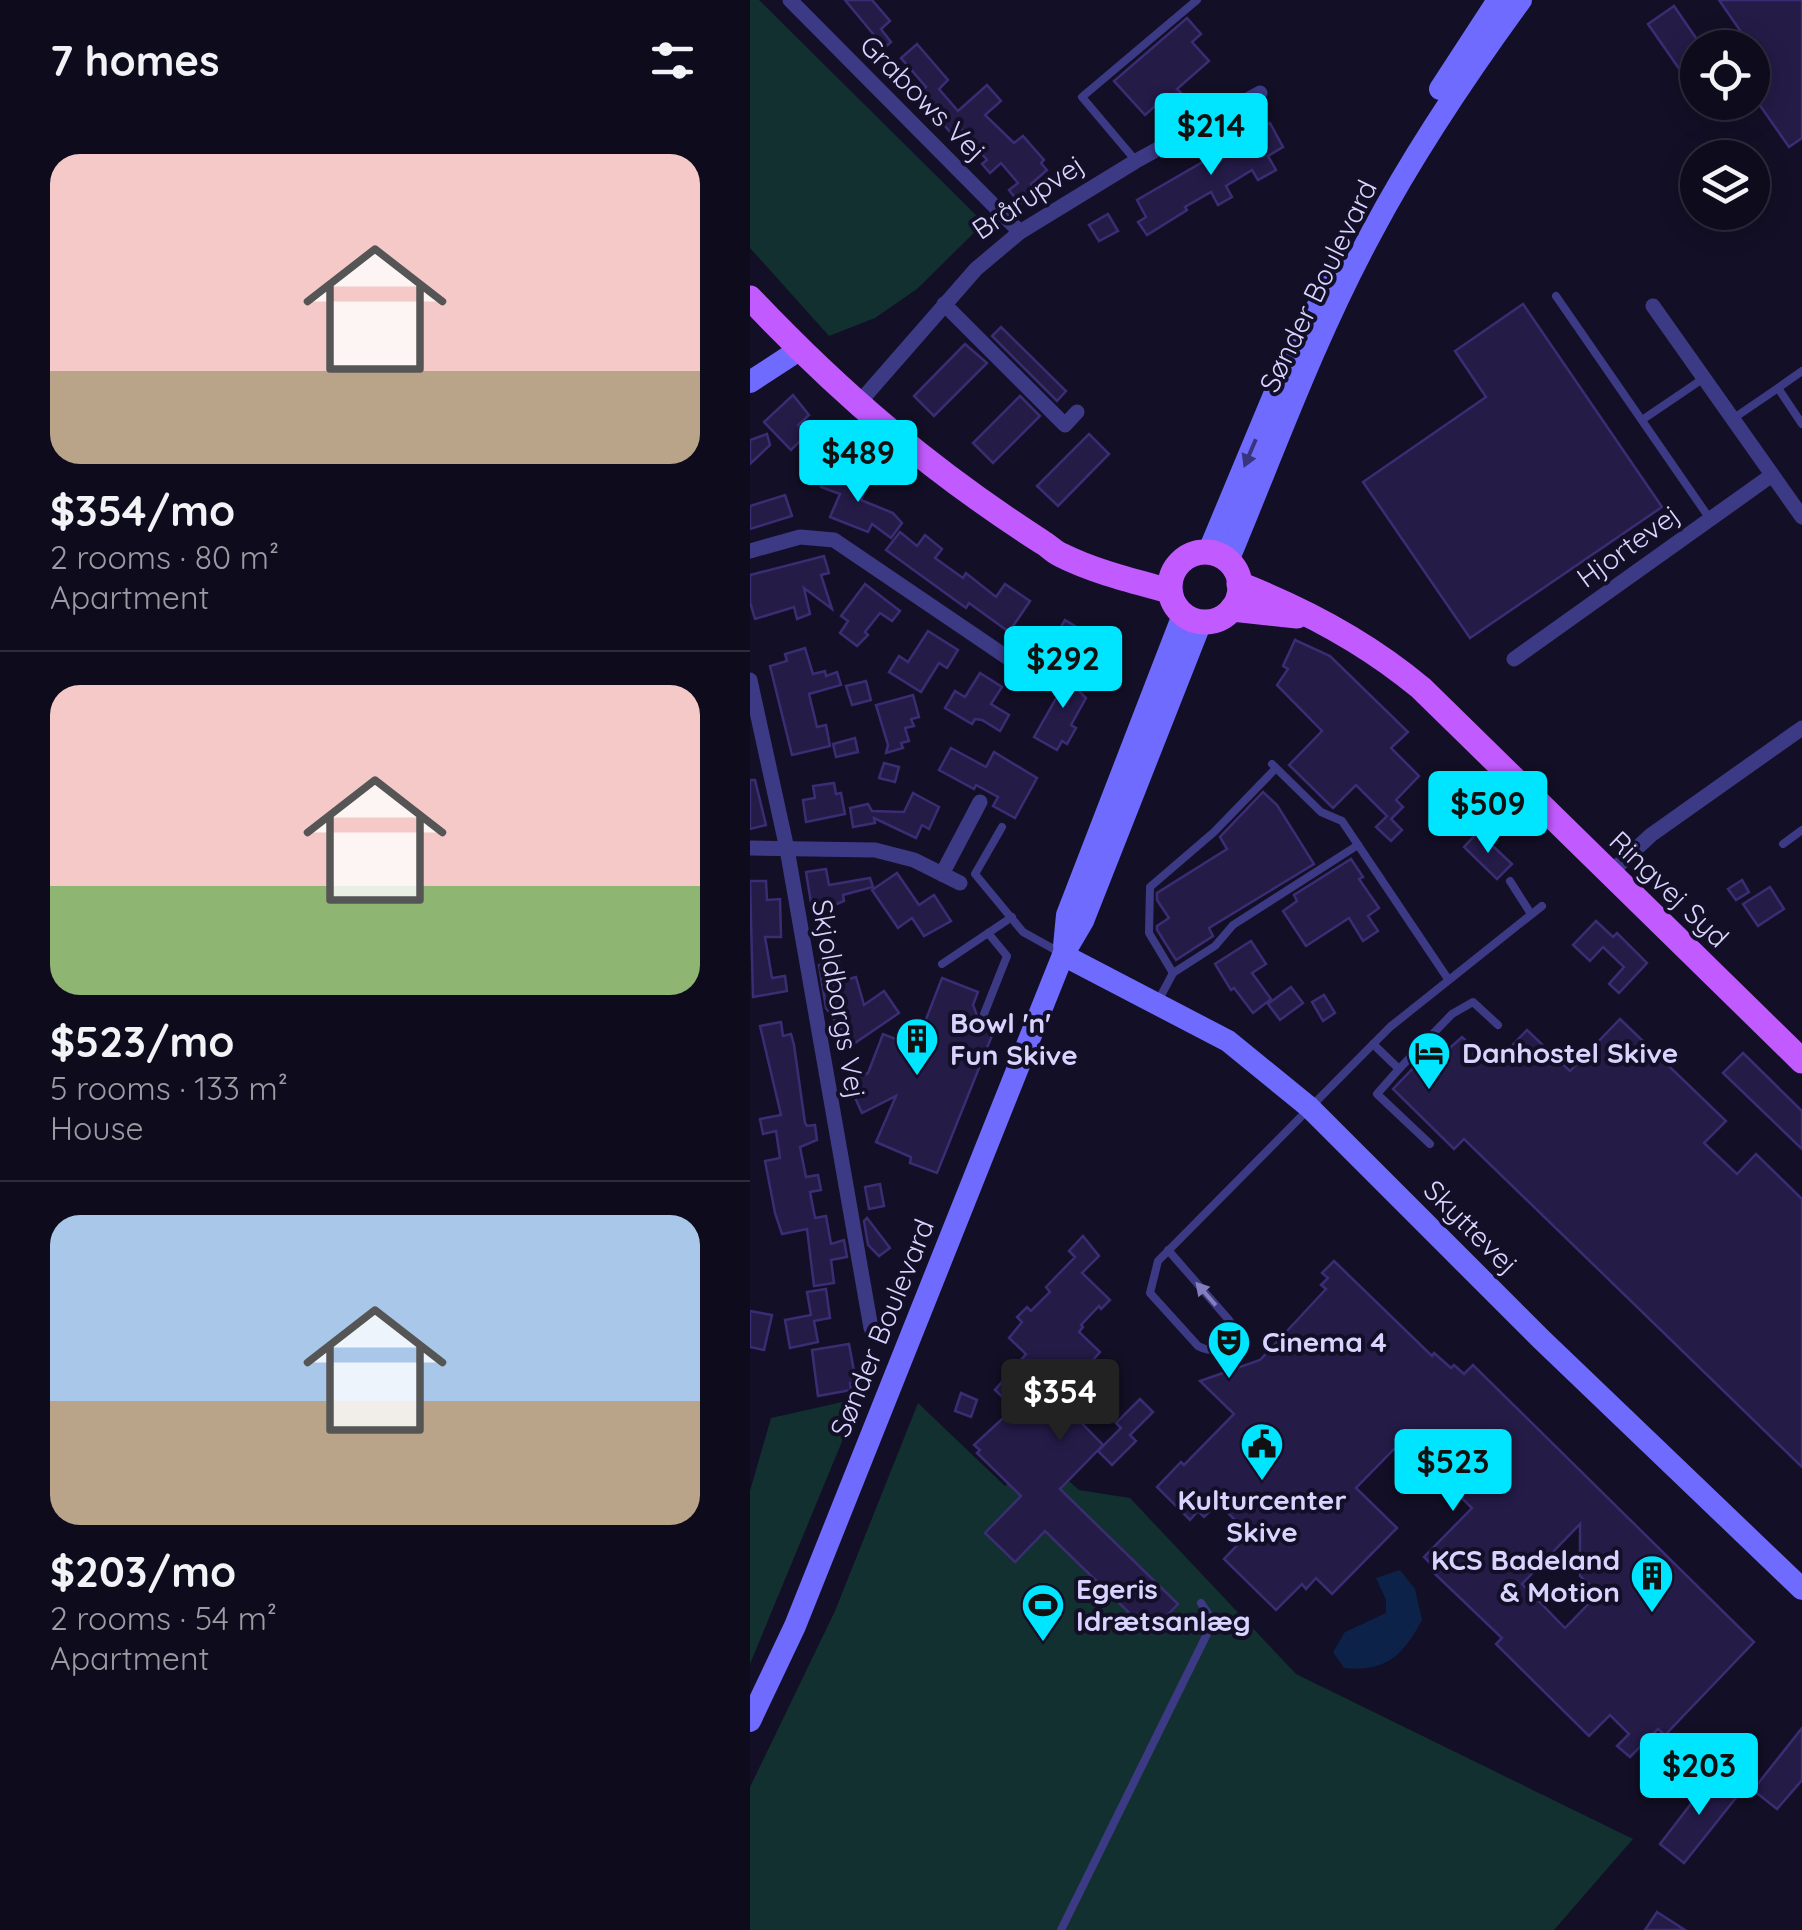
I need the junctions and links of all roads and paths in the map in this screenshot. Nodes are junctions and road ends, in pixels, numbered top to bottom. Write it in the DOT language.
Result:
graph roads {
  1 [pos="790,0"];
  2 [pos="1196,0"];
  3 [pos="1498,0"];
  4 [pos="1520,0"];
  5 [pos="1260,94"];
  6 [pos="1136,161"];
  7 [pos="1020,232"];
  8 [pos="1556,296"];
  9 [pos="750,298"];
  10 [pos="944,304"];
  11 [pos="1653,306"];
  12 [pos="799,350"];
  13 [pos="1802,371"];
  14 [pos="1704,378"];
  15 [pos="750,382"];
  16 [pos="1778,388"];
  17 [pos="858,404"];
  18 [pos="1076,412"];
  19 [pos="1642,420"];
  20 [pos="1733,420"];
  21 [pos="1802,424"];
  22 [pos="1772,475"];
  23 [pos="1802,517"];
  24 [pos="1710,518"];
  25 [pos="750,551"];
  26 [pos="1225,566"];
  27 [pos="1171,582"];
  28 [pos="1232,609"];
  29 [pos="1307,615"];
  30 [pos="1192,619"];
  31 [pos="1514,659"];
  32 [pos="750,680"];
  33 [pos="1045,683"];
  34 [pos="1802,728"];
  35 [pos="980,802"];
  36 [pos="1002,827"];
  37 [pos="1802,830"];
  38 [pos="1783,844"];
  39 [pos="1358,845"];
  40 [pos="750,848"];
  41 [pos="788,849"];
  42 [pos="1610,873"];
  43 [pos="942,874"];
  44 [pos="1510,881"];
  45 [pos="960,882"];
  46 [pos="1542,906"];
  47 [pos="1531,914"];
  48 [pos="1012,918"];
  49 [pos="988,933"];
  50 [pos="1063,955"];
  51 [pos="942,964"];
  52 [pos="1172,972"];
  53 [pos="1448,980"];
  54 [pos="1157,1003"];
  55 [pos="984,1014"];
  56 [pos="1498,1025"];
  57 [pos="1373,1044"];
  58 [pos="1802,1061"];
  59 [pos="1399,1069"];
  60 [pos="1309,1107"];
  61 [pos="1430,1144"];
  62 [pos="1168,1250"];
  63 [pos="872,1328"];
  64 [pos="1802,1590"];
  65 [pos="1200,1604"];
  66 [pos="750,1722"];
  67 [pos="1060,1930"];
  1 -- 7 [label="street, Grabows Vej"];
  2 -- 6 [label="lane"];
  3 -- 26 [label="street, Sønder Boulevard, one-way"];
  4 -- 26 [label="street, Sønder Boulevard"];
  5 -- 6 [label="street, Brårupvej"];
  6 -- 7 [label="street, Brårupvej"];
  7 -- 10 [label="street, Brårupvej"];
  8 -- 19 [label="lane"];
  9 -- 12 [label="main road"];
  10 -- 17 [label="street, Brårupvej"];
  10 -- 18 [label="street"];
  11 -- 14 [label="street"];
  12 -- 15 [label="street"];
  12 -- 17 [label="main road"];
  13 -- 16 [label="lane"];
  14 -- 19 [label="lane"];
  14 -- 20 [label="street"];
  16 -- 20 [label="lane"];
  16 -- 21 [label="lane"];
  17 -- 27 [label="main road"];
  19 -- 24 [label="lane"];
  20 -- 22 [label="street"];
  22 -- 23 [label="street"];
  22 -- 24 [label="street, Hjortevej"];
  24 -- 31 [label="street, Hjortevej"];
  25 -- 33 [label="street"];
  26 -- 27 [label="main road"];
  26 -- 28 [label="main road"];
  26 -- 29 [label="main road, Ringvej Syd"];
  27 -- 30 [label="main road"];
  28 -- 29 [label="main road, Ringvej Syd"];
  28 -- 30 [label="main road"];
  29 -- 42 [label="main road, Ringvej Syd"];
  30 -- 50 [label="street, Sønder Boulevard"];
  32 -- 41 [label="street, Skjoldborgs Vej"];
  34 -- 42 [label="street"];
  35 -- 43 [label="street"];
  36 -- 48 [label="lane"];
  37 -- 38 [label="lane"];
  39 -- 52 [label="lane"];
  39 -- 52 [label="lane"];
  39 -- 53 [label="lane"];
  40 -- 41 [label="street"];
  41 -- 43 [label="street"];
  41 -- 63 [label="street, Skjoldborgs Vej"];
  42 -- 58 [label="main road, Ringvej Syd"];
  43 -- 45 [label="street"];
  44 -- 47 [label="lane"];
  46 -- 47 [label="lane"];
  47 -- 53 [label="lane"];
  48 -- 49 [label="lane"];
  48 -- 50 [label="lane"];
  49 -- 51 [label="lane"];
  49 -- 55 [label="lane"];
  50 -- 54 [label="street, Skyttevej"];
  50 -- 66 [label="street, Sønder Boulevard"];
  52 -- 54 [label="lane"];
  53 -- 57 [label="lane"];
  54 -- 60 [label="street, Skyttevej"];
  56 -- 59 [label="lane"];
  57 -- 59 [label="lane"];
  57 -- 60 [label="lane"];
  59 -- 61 [label="lane"];
  60 -- 62 [label="lane"];
  60 -- 64 [label="street, Skyttevej"];
  62 -- 62 [label="lane, one-way"];
  65 -- 67 [label="lane"];
}
